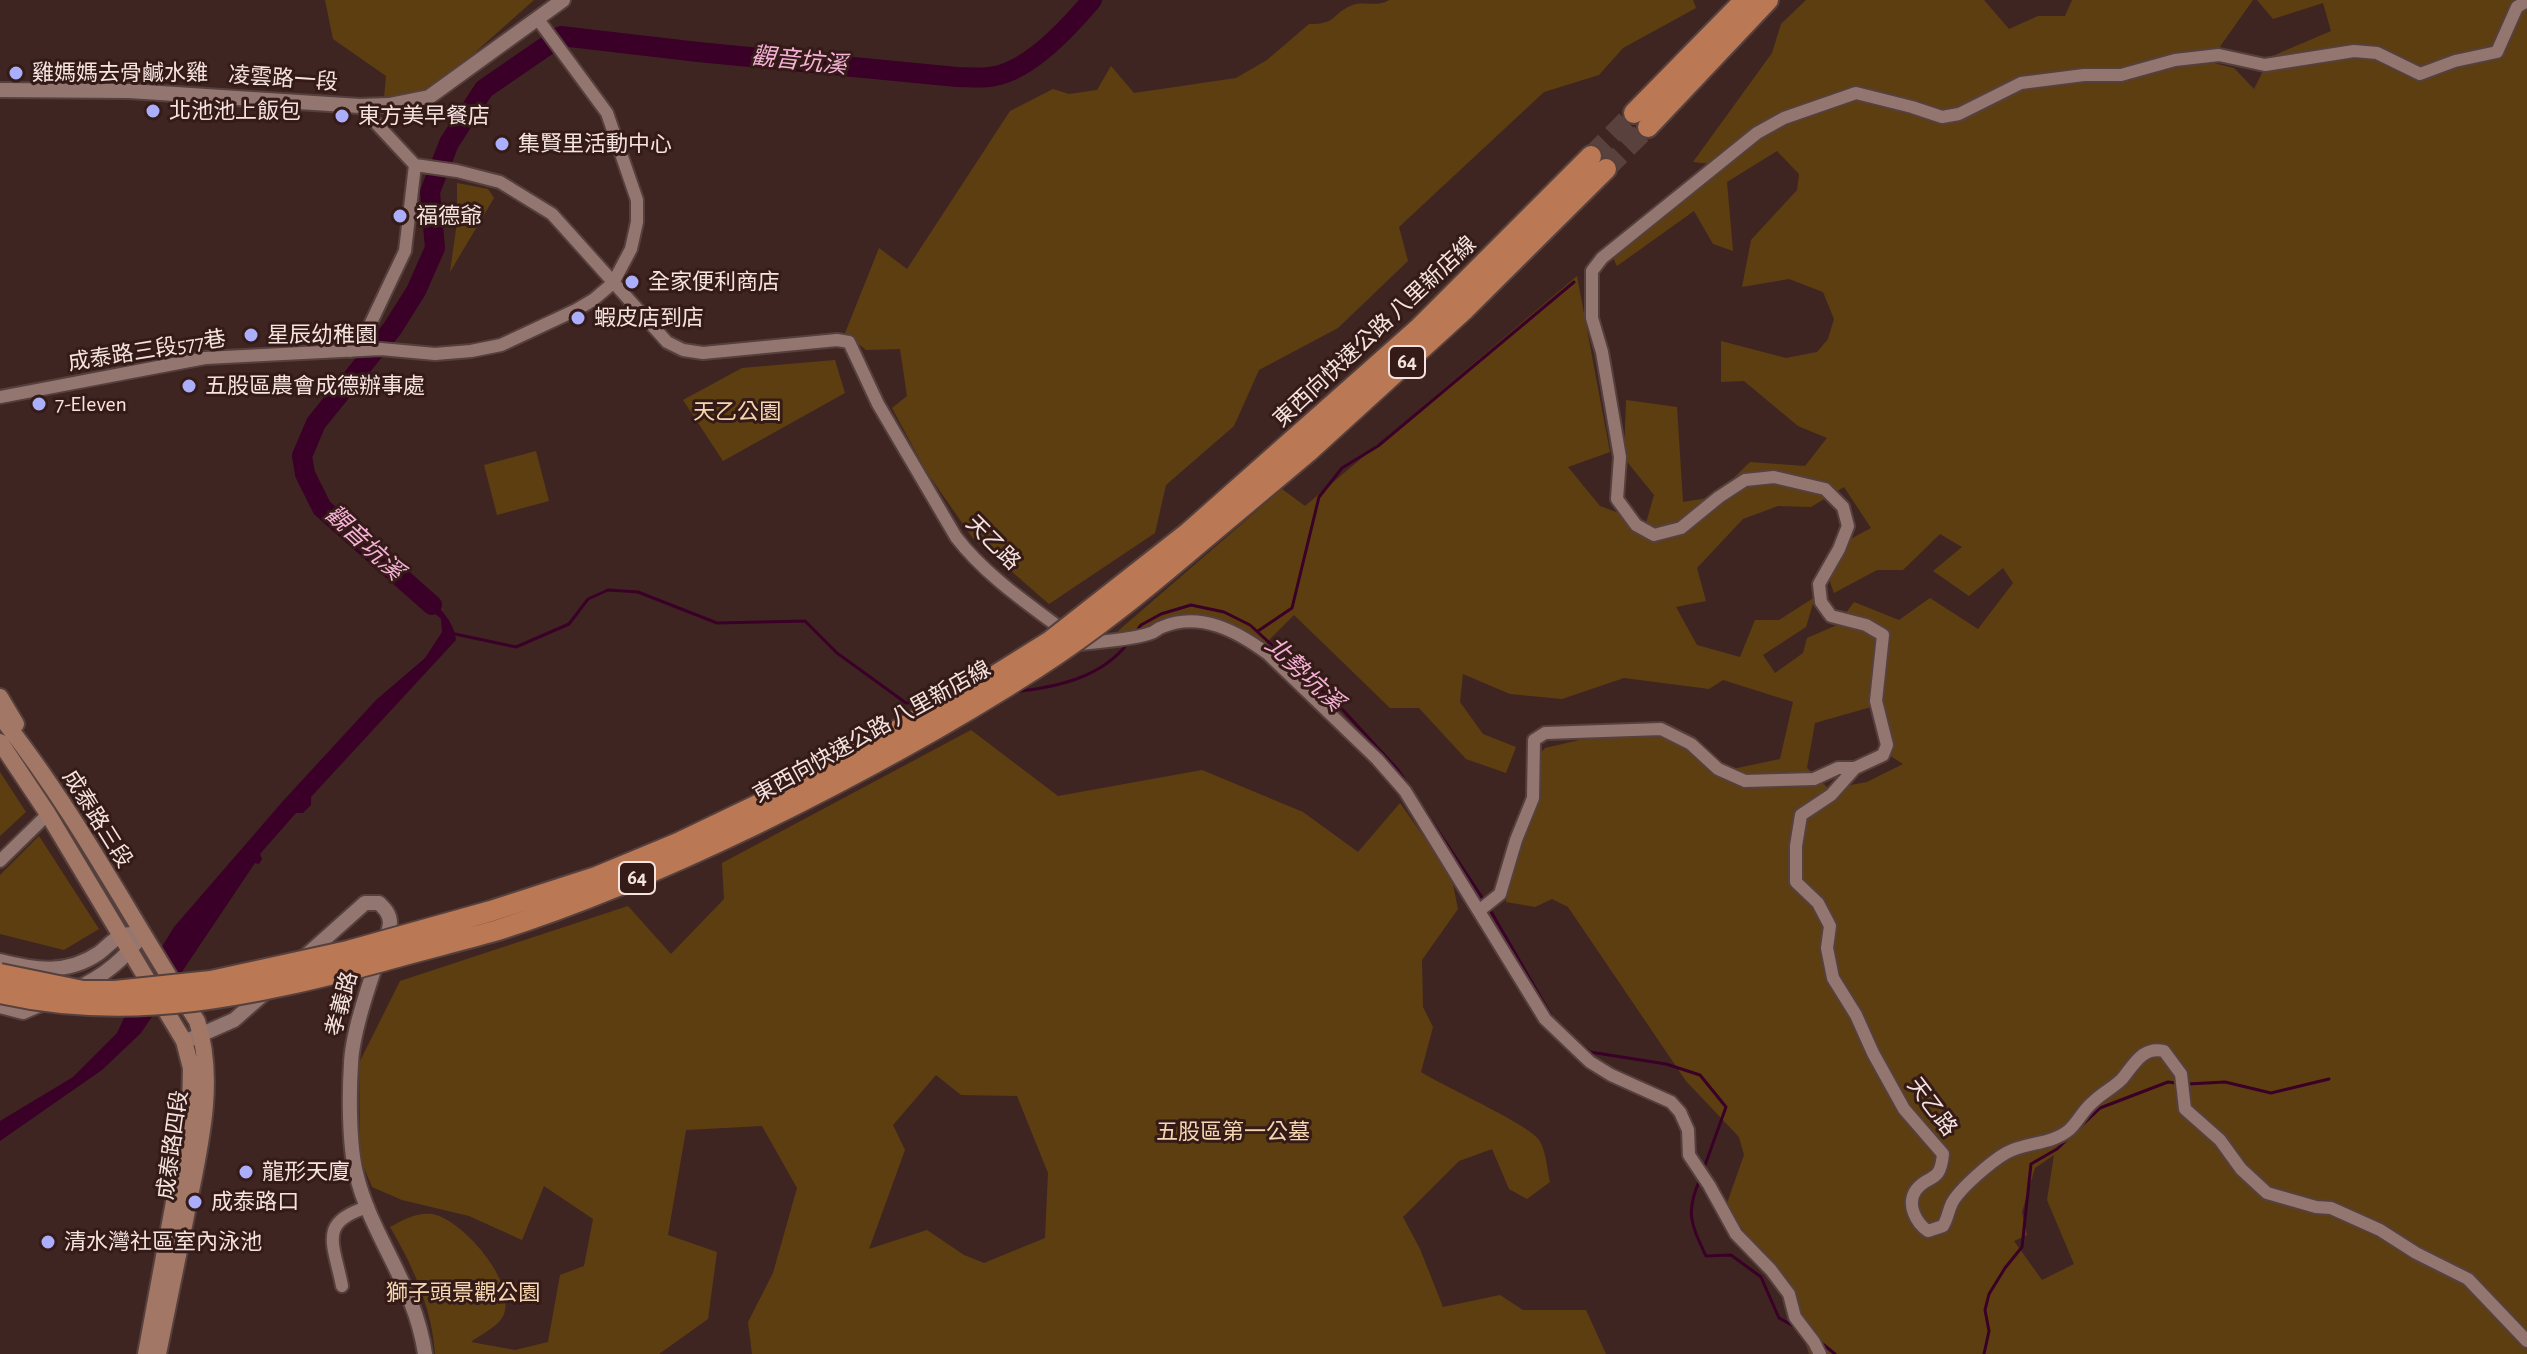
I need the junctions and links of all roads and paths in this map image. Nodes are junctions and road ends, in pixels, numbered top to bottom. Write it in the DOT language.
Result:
graph roads {
  1 [pos="563,0"];
  2 [pos="1768,0"];
  3 [pos="2527,1"];
  4 [pos="1740,12"];
  5 [pos="541,23"];
  6 [pos="0,90"];
  7 [pos="360,106"];
  8 [pos="1641,120"];
  9 [pos="1599,163"];
  10 [pos="415,165"];
  11 [pos="613,283"];
  12 [pos="350,351"];
  13 [pos="0,397"];
  14 [pos="1194,538"];
  15 [pos="0,697"];
  16 [pos="0,716"];
  17 [pos="0,742"];
  18 [pos="1855,768"];
  19 [pos="51,788"];
  20 [pos="48,814"];
  21 [pos="0,861"];
  22 [pos="1480,910"];
  23 [pos="119,935"];
  24 [pos="147,940"];
  25 [pos="133,959"];
  26 [pos="0,961"];
  27 [pos="0,974"];
  28 [pos="0,993"];
  29 [pos="0,1006"];
  30 [pos="202,1036"];
  31 [pos="184,1041"];
  32 [pos="368,1207"];
  33 [pos="342,1286"];
  34 [pos="2527,1341"];
  35 [pos="146,1354"];
  36 [pos="158,1354"];
  37 [pos="425,1354"];
  38 [pos="1820,1354"];
  1 -- 5 [label="street, 凌雲路一段"];
  2 -- 4 [label="highway"];
  3 -- 18 [label="street"];
  4 -- 8 [label="highway"];
  5 -- 7 [label="street, 凌雲路一段"];
  5 -- 11 [label="street"];
  6 -- 7 [label="street, 凌雲路一段"];
  7 -- 10 [label="street"];
  9 -- 14 [label="highway, 東西向快速公路 八里新店線 / 64"];
  10 -- 11 [label="street, 天乙路"];
  10 -- 12 [label="street"];
  11 -- 12 [label="street, 成泰路三段577巷"];
  11 -- 22 [label="street, 天乙路"];
  12 -- 13 [label="street, 成泰路三段577巷"];
  14 -- 27 [label="highway, 東西向快速公路 八里新店線 / 64, bridge"];
  14 -- 28 [label="highway, 東西向快速公路 八里新店線 / 64, bridge"];
  15 -- 19 [label="main road"];
  16 -- 19 [label="main road, 成泰路三段"];
  17 -- 20 [label="main road, 成泰路三段"];
  18 -- 22 [label="street"];
  18 -- 34 [label="street, 天乙路"];
  19 -- 24 [label="main road, 成泰路三段"];
  20 -- 21 [label="street"];
  20 -- 23 [label="main road, 成泰路三段"];
  22 -- 38 [label="street, 天乙路"];
  23 -- 24 [label="street"];
  23 -- 25 [label="main road, 成泰路三段"];
  23 -- 26 [label="street"];
  24 -- 25 [label="street"];
  24 -- 30 [label="main road, 成泰路三段"];
  25 -- 29 [label="street"];
  25 -- 31 [label="main road, 成泰路三段, bridge"];
  30 -- 31 [label="street, 孝義路"];
  30 -- 32 [label="street, 孝義路"];
  30 -- 36 [label="main road, 成泰路四段"];
  31 -- 35 [label="main road, 成泰路四段"];
  32 -- 33 [label="street"];
  32 -- 37 [label="street, 孝義路"];
}
